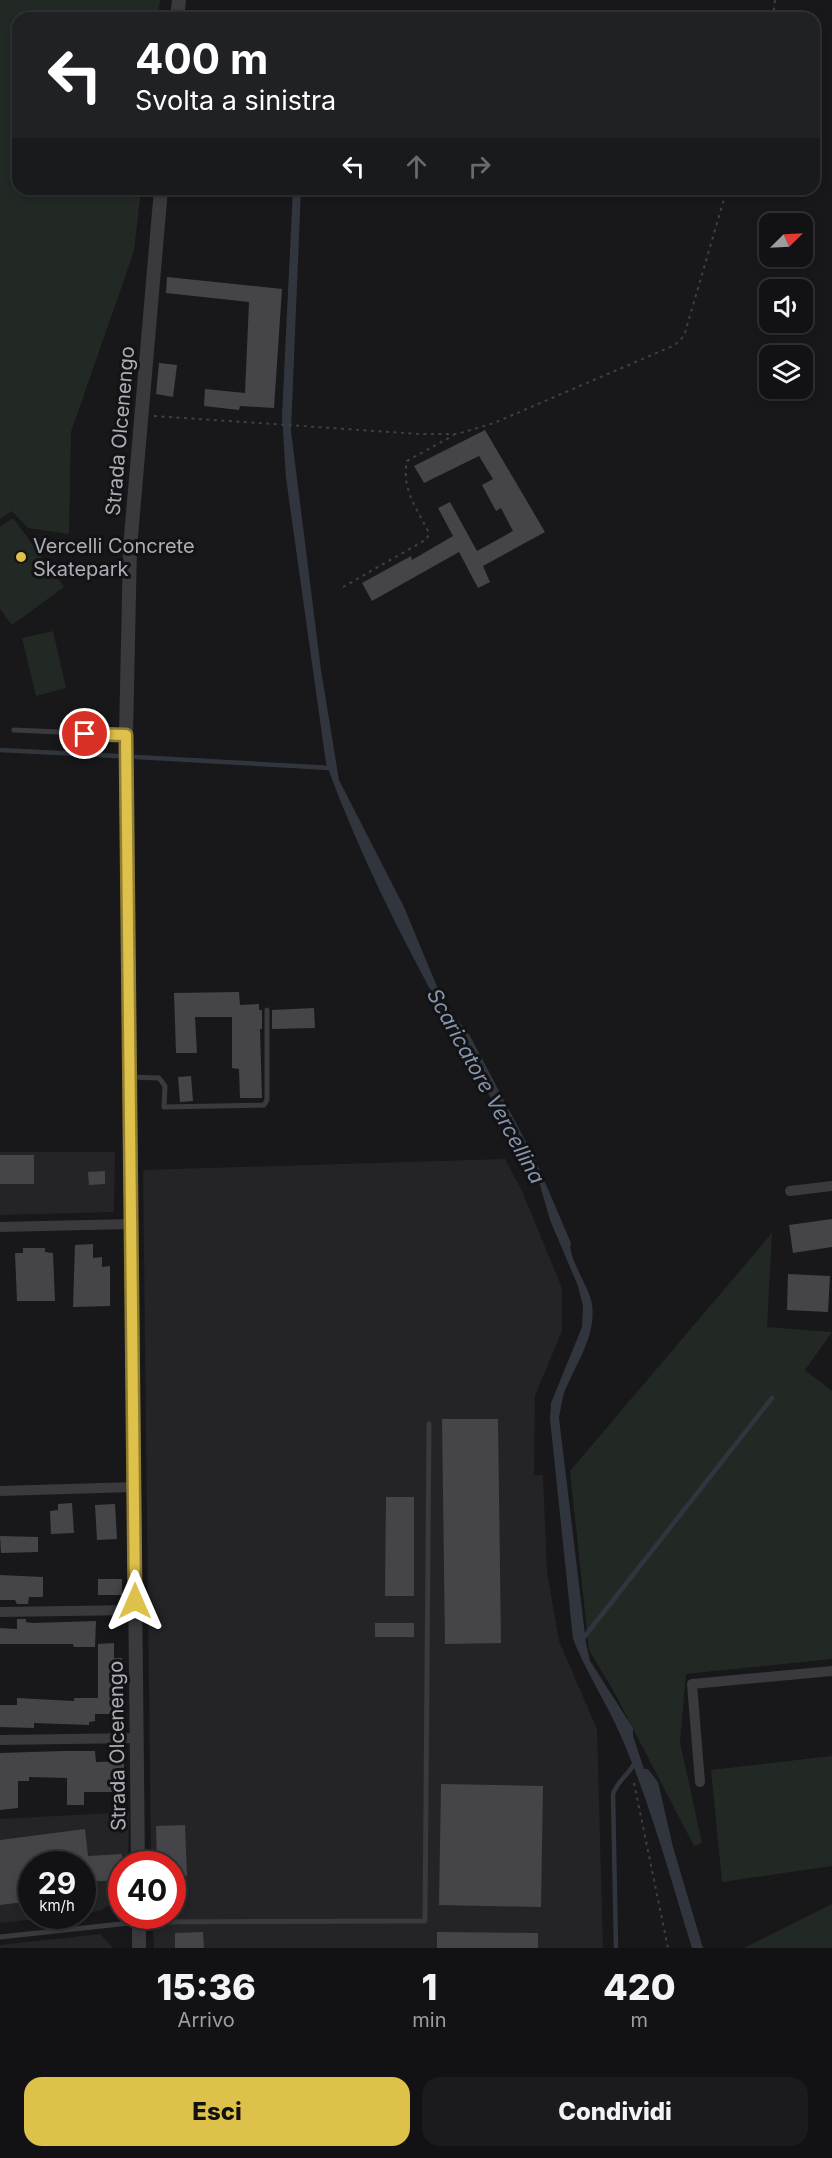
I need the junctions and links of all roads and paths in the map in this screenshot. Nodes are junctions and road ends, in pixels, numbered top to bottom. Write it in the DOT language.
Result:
graph roads {
  1 [pos="160,195"];
  2 [pos="725,195"];
  3 [pos="140,415"];
  4 [pos="457,434"];
  5 [pos="343,587"];
  6 [pos="14,730"];
  7 [pos="126,735"];
  8 [pos="267,1010"];
  9 [pos="129,1077"];
  10 [pos="832,1186"];
  11 [pos="790,1191"];
  12 [pos="131,1224"];
  13 [pos="0,1227"];
  14 [pos="429,1424"];
  15 [pos="135,1487"];
  16 [pos="0,1491"];
  17 [pos="135,1610"];
  18 [pos="0,1612"];
  19 [pos="832,1671"];
  20 [pos="137,1738"];
  21 [pos="0,1740"];
  22 [pos="700,1782"];
  23 [pos="634,1783"];
  24 [pos="138,1851"];
  25 [pos="186,1918"];
  26 [pos="108,1922"];
  27 [pos="139,1929"];
  28 [pos="0,1936"];
  29 [pos="139,1948"];
  30 [pos="668,1948"];
  1 -- 3 [label="street, Strada Olcenengo"];
  2 -- 4 [label="path"];
  3 -- 4 [label="path"];
  3 -- 7 [label="street, Strada Olcenengo"];
  4 -- 5 [label="path"];
  6 -- 7 [label="lane"];
  7 -- 9 [label="street, Strada Olcenengo"];
  8 -- 9 [label="lane"];
  9 -- 12 [label="street, Strada Olcenengo"];
  10 -- 11 [label="street"];
  12 -- 13 [label="street"];
  12 -- 15 [label="street, Strada Olcenengo"];
  14 -- 25 [label="lane"];
  15 -- 16 [label="street"];
  15 -- 17 [label="street, Strada Olcenengo"];
  17 -- 18 [label="street"];
  17 -- 20 [label="street, Strada Olcenengo"];
  19 -- 22 [label="street"];
  20 -- 21 [label="street"];
  20 -- 24 [label="street, Strada Olcenengo"];
  23 -- 30 [label="path"];
  26 -- 28 [label="lane"];
  27 -- 29 [label="street"];
}
